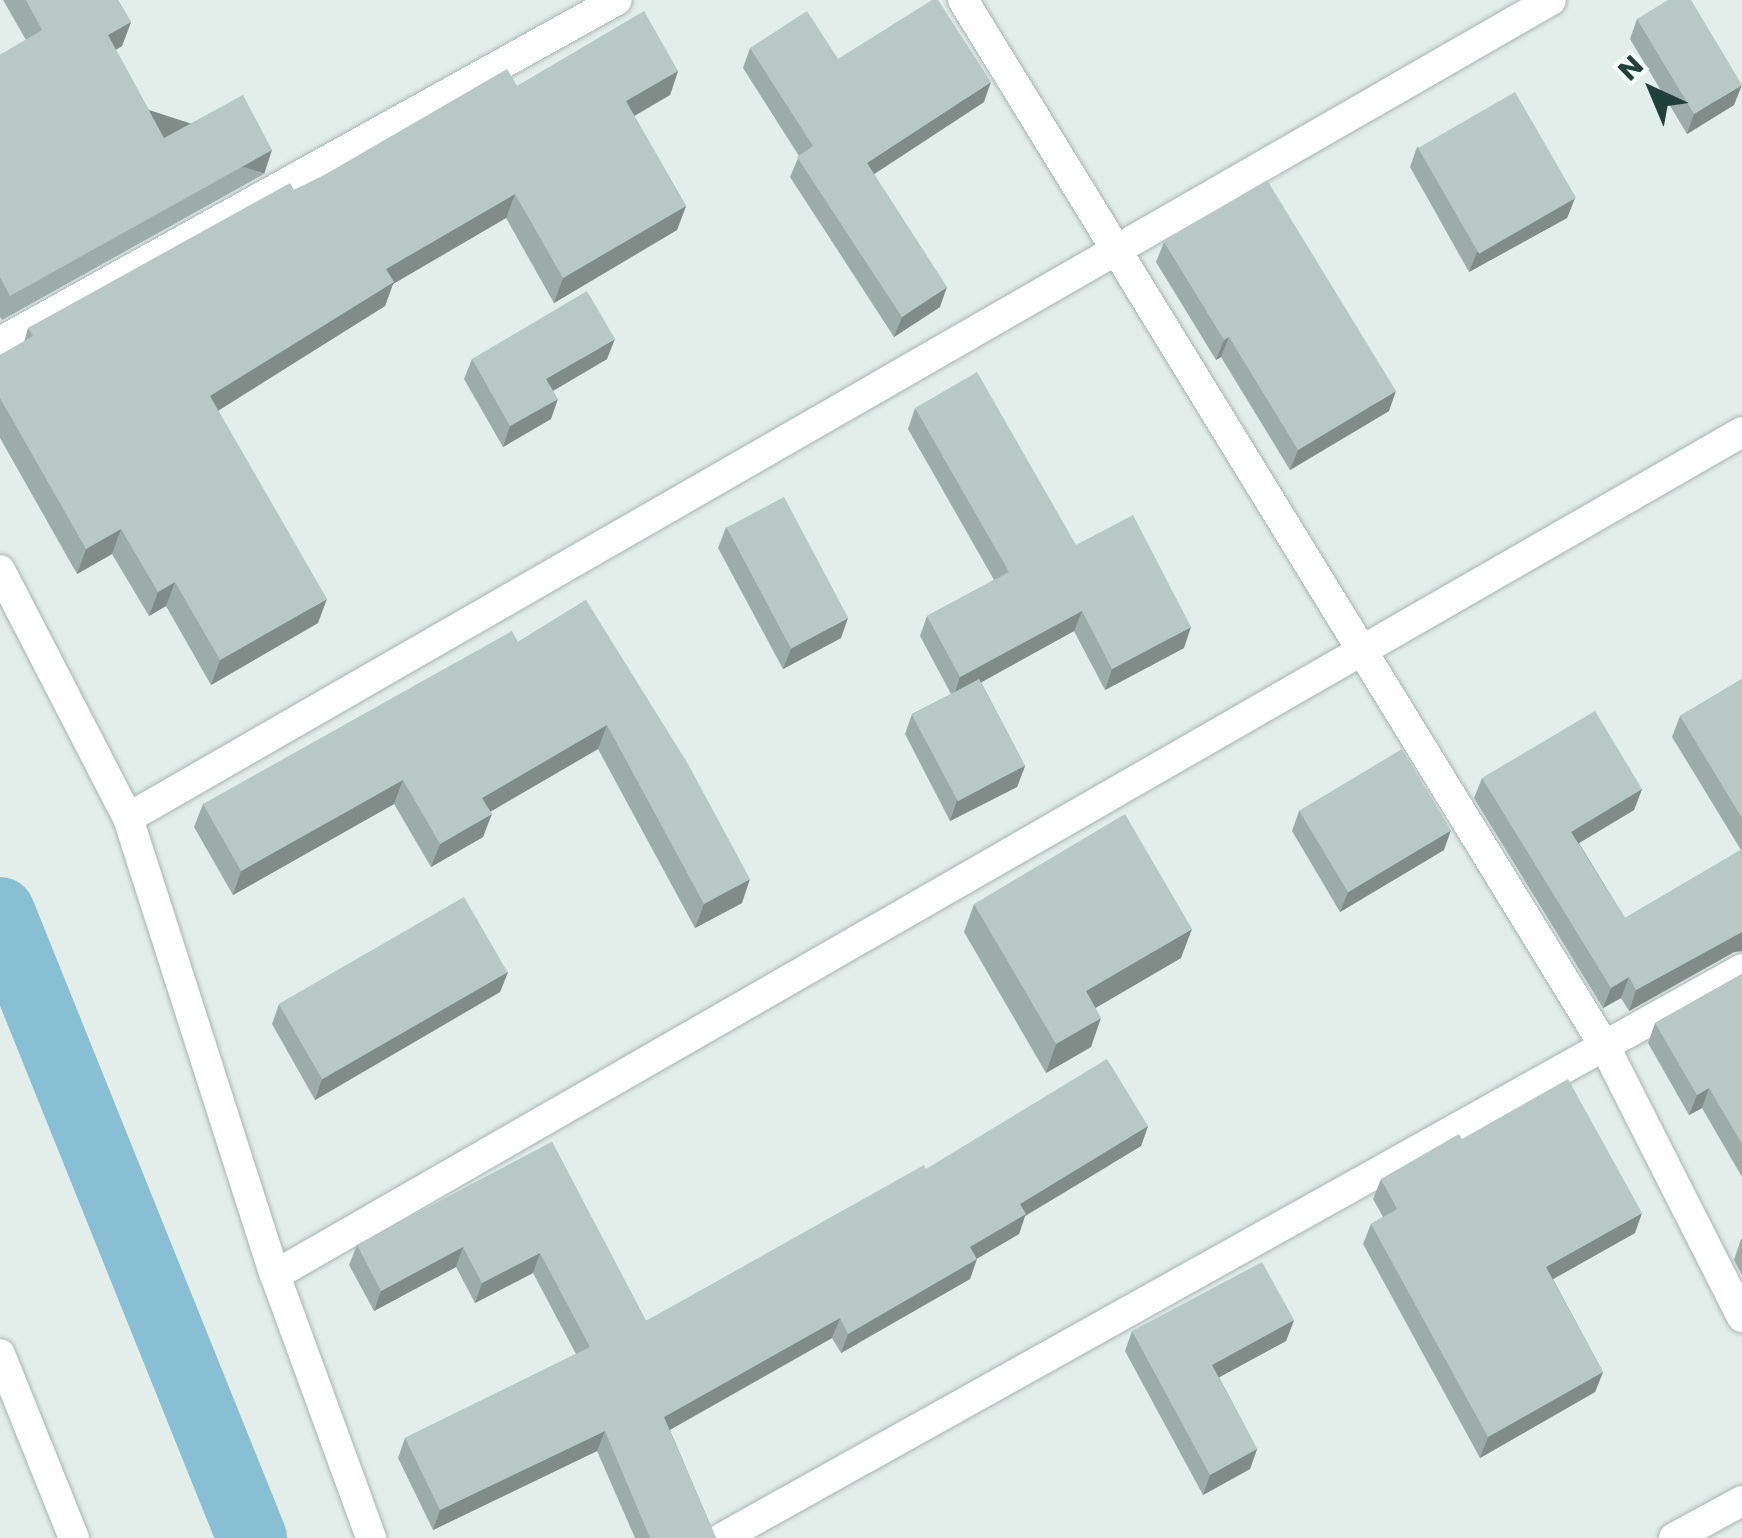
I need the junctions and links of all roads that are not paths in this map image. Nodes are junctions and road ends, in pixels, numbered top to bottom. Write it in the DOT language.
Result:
graph roads {
  1 [pos="617,0"];
  2 [pos="963,0"];
  3 [pos="1551,0"];
  4 [pos="1114,252"];
  5 [pos="0,342"];
  6 [pos="1742,432"];
  7 [pos="0,570"];
  8 [pos="1362,652"];
  9 [pos="128,818"];
  10 [pos="1742,969"];
  11 [pos="1604,1047"];
  12 [pos="275,1276"];
  13 [pos="1742,1317"];
  14 [pos="0,1354"];
  15 [pos="1742,1501"];
  16 [pos="74,1538"];
  17 [pos="371,1538"];
  18 [pos="722,1538"];
  19 [pos="1674,1538"];
  1 -- 5 [label="street"];
  2 -- 4 [label="street"];
  3 -- 4 [label="street"];
  4 -- 8 [label="street"];
  4 -- 9 [label="street"];
  6 -- 8 [label="street"];
  7 -- 9 [label="street"];
  8 -- 11 [label="street"];
  8 -- 12 [label="street"];
  9 -- 12 [label="street"];
  10 -- 11 [label="street"];
  11 -- 13 [label="street"];
  11 -- 18 [label="street"];
  12 -- 17 [label="street"];
  14 -- 16 [label="street"];
  15 -- 19 [label="street"];
}
